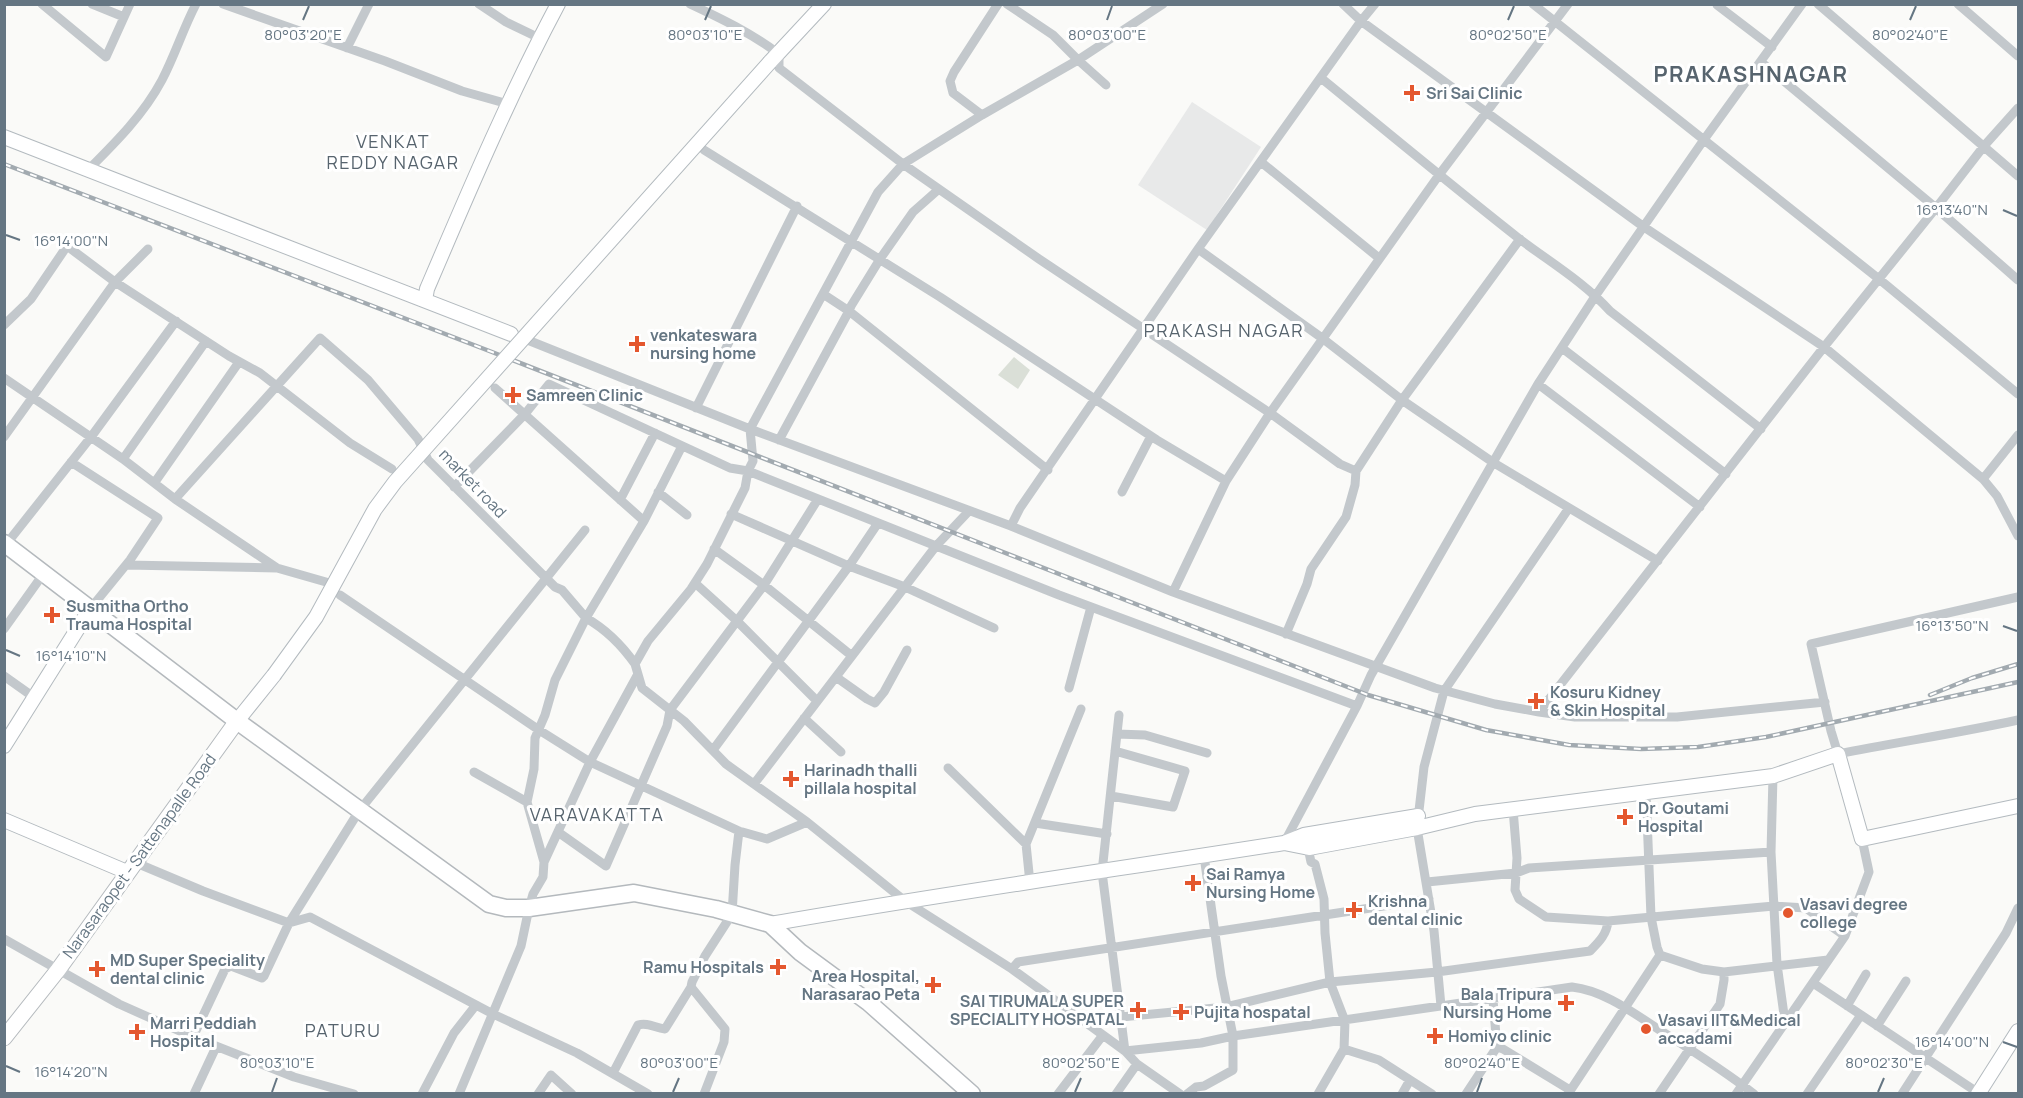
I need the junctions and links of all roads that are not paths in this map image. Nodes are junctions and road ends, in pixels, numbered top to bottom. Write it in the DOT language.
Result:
graph roads {
  1 [pos="42,4"];
  2 [pos="92,4"];
  3 [pos="129,4"];
  4 [pos="196,4"];
  5 [pos="223,4"];
  6 [pos="369,4"];
  7 [pos="479,4"];
  8 [pos="548,4"];
  9 [pos="558,4"];
  10 [pos="690,4"];
  11 [pos="825,4"];
  12 [pos="998,4"];
  13 [pos="1007,4"];
  14 [pos="1163,4"];
  15 [pos="1343,4"];
  16 [pos="1375,4"];
  17 [pos="1533,4"];
  18 [pos="1568,4"];
  19 [pos="1802,4"];
  20 [pos="1818,4"];
  21 [pos="1958,4"];
  22 [pos="1717,5"];
  23 [pos="124,18"];
  24 [pos="1361,21"];
  25 [pos="1554,22"];
  26 [pos="533,35"];
  27 [pos="1772,47"];
  28 [pos="347,48"];
  29 [pos="2019,56"];
  30 [pos="775,58"];
  31 [pos="1078,60"];
  32 [pos="1761,62"];
  33 [pos="1321,78"];
  34 [pos="1106,85"];
  35 [pos="501,102"];
  36 [pos="2019,108"];
  37 [pos="1487,113"];
  38 [pos="982,115"];
  39 [pos="4,137"];
  40 [pos="1703,141"];
  41 [pos="1984,146"];
  42 [pos="704,150"];
  43 [pos="1261,162"];
  44 [pos="903,164"];
  45 [pos="89,169"];
  46 [pos="1439,175"];
  47 [pos="2019,176"];
  48 [pos="939,189"];
  49 [pos="797,206"];
  50 [pos="1936,208"];
  51 [pos="1644,227"];
  52 [pos="1520,239"];
  53 [pos="851,241"];
  54 [pos="148,249"];
  55 [pos="1198,249"];
  56 [pos="1379,258"];
  57 [pos="880,259"];
  58 [pos="1879,279"];
  59 [pos="2019,280"];
  60 [pos="115,282"];
  61 [pos="823,294"];
  62 [pos="1596,296"];
  63 [pos="421,298"];
  64 [pos="849,311"];
  65 [pos="176,321"];
  66 [pos="4,325"];
  67 [pos="1145,329"];
  68 [pos="511,334"];
  69 [pos="1322,338"];
  70 [pos="206,341"];
  71 [pos="1824,347"];
  72 [pos="1562,348"];
  73 [pos="239,362"];
  74 [pos="4,378"];
  75 [pos="1538,384"];
  76 [pos="275,385"];
  77 [pos="495,388"];
  78 [pos="2019,394"];
  79 [pos="35,397"];
  80 [pos="1402,400"];
  81 [pos="1095,401"];
  82 [pos="696,408"];
  83 [pos="1270,413"];
  84 [pos="525,414"];
  85 [pos="750,429"];
  86 [pos="1761,429"];
  87 [pos="655,433"];
  88 [pos="2019,435"];
  89 [pos="1151,436"];
  90 [pos="4,437"];
  91 [pos="91,437"];
  92 [pos="779,440"];
  93 [pos="682,446"];
  94 [pos="123,459"];
  95 [pos="71,462"];
  96 [pos="1494,463"];
  97 [pos="392,469"];
  98 [pos="1048,470"];
  99 [pos="748,471"];
  100 [pos="1356,471"];
  101 [pos="1726,474"];
  102 [pos="1983,479"];
  103 [pos="1226,481"];
  104 [pos="155,482"];
  105 [pos="454,487"];
  106 [pos="658,492"];
  107 [pos="1122,492"];
  108 [pos="175,499"];
  109 [pos="818,499"];
  110 [pos="620,500"];
  111 [pos="1700,507"];
  112 [pos="1569,508"];
  113 [pos="969,510"];
  114 [pos="731,514"];
  115 [pos="687,515"];
  116 [pos="644,521"];
  117 [pos="878,523"];
  118 [pos="1011,526"];
  119 [pos="585,530"];
  120 [pos="2019,536"];
  121 [pos="794,541"];
  122 [pos="5,545"];
  123 [pos="936,546"];
  124 [pos="714,549"];
  125 [pos="1658,561"];
  126 [pos="126,565"];
  127 [pos="849,566"];
  128 [pos="277,568"];
  129 [pos="44,573"];
  130 [pos="546,578"];
  131 [pos="326,582"];
  132 [pos="695,582"];
  133 [pos="764,585"];
  134 [pos="905,587"];
  135 [pos="1173,592"];
  136 [pos="340,595"];
  137 [pos="2019,597"];
  138 [pos="1091,607"];
  139 [pos="90,609"];
  140 [pos="586,618"];
  141 [pos="737,621"];
  142 [pos="808,621"];
  143 [pos="4,628"];
  144 [pos="994,628"];
  145 [pos="1286,634"];
  146 [pos="907,650"];
  147 [pos="852,656"];
  148 [pos="779,662"];
  149 [pos="1376,667"];
  150 [pos="637,669"];
  151 [pos="4,676"];
  152 [pos="836,677"];
  153 [pos="464,680"];
  154 [pos="1069,688"];
  155 [pos="1444,691"];
  156 [pos="35,698"];
  157 [pos="817,701"];
  158 [pos="1826,702"];
  159 [pos="1357,706"];
  160 [pos="1081,709"];
  161 [pos="670,710"];
  162 [pos="1539,712"];
  163 [pos="1119,715"];
  164 [pos="804,718"];
  165 [pos="2019,720"];
  166 [pos="237,721"];
  167 [pos="539,730"];
  168 [pos="1117,734"];
  169 [pos="4,746"];
  170 [pos="713,750"];
  171 [pos="1115,751"];
  172 [pos="841,752"];
  173 [pos="1208,753"];
  174 [pos="1838,754"];
  175 [pos="590,762"];
  176 [pos="948,768"];
  177 [pos="474,772"];
  178 [pos="1773,776"];
  179 [pos="754,784"];
  180 [pos="641,786"];
  181 [pos="1646,792"];
  182 [pos="1111,796"];
  183 [pos="527,802"];
  184 [pos="2019,807"];
  185 [pos="1513,809"];
  186 [pos="359,811"];
  187 [pos="4,820"];
  188 [pos="807,822"];
  189 [pos="1418,822"];
  190 [pos="1035,823"];
  191 [pos="739,831"];
  192 [pos="558,832"];
  193 [pos="1107,834"];
  194 [pos="1862,839"];
  195 [pos="1306,841"];
  196 [pos="1284,843"];
  197 [pos="1026,844"];
  198 [pos="1771,852"];
  199 [pos="1204,856"];
  200 [pos="1649,860"];
  201 [pos="544,862"];
  202 [pos="130,867"];
  203 [pos="1102,872"];
  204 [pos="1516,873"];
  205 [pos="1427,882"];
  206 [pos="1030,883"];
  207 [pos="1429,899"];
  208 [pos="905,901"];
  209 [pos="1774,906"];
  210 [pos="529,908"];
  211 [pos="2019,908"];
  212 [pos="732,914"];
  213 [pos="1324,915"];
  214 [pos="1651,916"];
  215 [pos="1608,921"];
  216 [pos="289,923"];
  217 [pos="770,924"];
  218 [pos="1215,931"];
  219 [pos="1845,936"];
  220 [pos="4,939"];
  221 [pos="1112,948"];
  222 [pos="1660,955"];
  223 [pos="1828,960"];
  224 [pos="1777,964"];
  225 [pos="1012,969"];
  226 [pos="58,970"];
  227 [pos="1437,972"];
  228 [pos="1724,972"];
  229 [pos="1866,974"];
  230 [pos="1906,981"];
  231 [pos="1330,982"];
  232 [pos="1813,983"];
  233 [pos="691,987"];
  234 [pos="1493,1000"];
  235 [pos="476,1005"];
  236 [pos="1441,1006"];
  237 [pos="1847,1006"];
  238 [pos="1226,1007"];
  239 [pos="1624,1007"];
  240 [pos="493,1014"];
  241 [pos="1862,1015"];
  242 [pos="1121,1017"];
  243 [pos="1345,1021"];
  244 [pos="1785,1023"];
  245 [pos="1877,1026"];
  246 [pos="2019,1030"];
  247 [pos="1103,1035"];
  248 [pos="1233,1036"];
  249 [pos="193,1037"];
  250 [pos="4,1038"];
  251 [pos="216,1047"];
  252 [pos="1497,1047"];
  253 [pos="1344,1049"];
  254 [pos="1690,1050"];
  255 [pos="1125,1051"];
  256 [pos="1925,1057"];
  257 [pos="1137,1064"];
  258 [pos="613,1073"];
  259 [pos="1410,1080"];
  260 [pos="1742,1084"];
  261 [pos="636,1090"];
  262 [pos="1205,1090"];
  263 [pos="1569,1092"];
  264 [pos="1979,1093"];
  265 [pos="194,1094"];
  266 [pos="354,1094"];
  267 [pos="422,1094"];
  268 [pos="459,1094"];
  269 [pos="538,1094"];
  270 [pos="572,1094"];
  271 [pos="648,1094"];
  272 [pos="704,1094"];
  273 [pos="972,1094"];
  274 [pos="1058,1094"];
  275 [pos="1116,1094"];
  276 [pos="1180,1094"];
  277 [pos="1186,1094"];
  278 [pos="1318,1094"];
  279 [pos="1402,1094"];
  280 [pos="1432,1094"];
  281 [pos="1466,1094"];
  282 [pos="1659,1094"];
  283 [pos="1736,1094"];
  284 [pos="1754,1094"];
  285 [pos="1807,1094"];
  286 [pos="1902,1094"];
  1 -- 23 [label="street"];
  2 -- 23 [label="street"];
  3 -- 23 [label="street"];
  4 -- 45 [label="street"];
  5 -- 28 [label="street"];
  6 -- 28 [label="street"];
  7 -- 26 [label="street"];
  8 -- 26 [label="main road"];
  9 -- 63 [label="main road"];
  10 -- 30 [label="street"];
  11 -- 30 [label="main road, Narasaraopet - Sattenapalle Road"];
  12 -- 38 [label="street"];
  13 -- 31 [label="street"];
  14 -- 31 [label="street"];
  15 -- 24 [label="street"];
  16 -- 24 [label="street"];
  17 -- 25 [label="street"];
  18 -- 25 [label="street"];
  19 -- 27 [label="street"];
  20 -- 41 [label="street"];
  21 -- 29 [label="street"];
  22 -- 27 [label="street"];
  24 -- 33 [label="street"];
  24 -- 37 [label="street"];
  25 -- 37 [label="street"];
  25 -- 40 [label="street"];
  26 -- 35 [label="main road"];
  27 -- 32 [label="street"];
  28 -- 35 [label="street"];
  30 -- 44 [label="street"];
  30 -- 166 [label="main road, Narasaraopet - Sattenapalle Road, bridge"];
  31 -- 34 [label="street"];
  31 -- 38 [label="street"];
  32 -- 40 [label="street"];
  32 -- 50 [label="street"];
  33 -- 43 [label="street"];
  33 -- 46 [label="street"];
  35 -- 63 [label="main road"];
  36 -- 41 [label="street"];
  37 -- 46 [label="street"];
  37 -- 51 [label="street"];
  38 -- 44 [label="street"];
  39 -- 45 [label="main road"];
  40 -- 51 [label="street"];
  40 -- 58 [label="street"];
  41 -- 47 [label="street"];
  41 -- 50 [label="street"];
  42 -- 49 [label="street"];
  43 -- 55 [label="street"];
  43 -- 56 [label="street"];
  44 -- 48 [label="street"];
  44 -- 53 [label="street"];
  45 -- 63 [label="main road"];
  46 -- 52 [label="street"];
  46 -- 56 [label="street"];
  48 -- 57 [label="street"];
  48 -- 67 [label="street"];
  49 -- 53 [label="street"];
  49 -- 82 [label="street"];
  50 -- 58 [label="street"];
  50 -- 59 [label="street"];
  51 -- 62 [label="street"];
  51 -- 71 [label="street"];
  52 -- 62 [label="street"];
  52 -- 80 [label="street"];
  53 -- 57 [label="street"];
  53 -- 61 [label="street"];
  54 -- 60 [label="street"];
  55 -- 67 [label="street"];
  55 -- 69 [label="street"];
  56 -- 69 [label="street"];
  57 -- 64 [label="street"];
  57 -- 81 [label="street"];
  58 -- 71 [label="street"];
  58 -- 78 [label="street"];
  60 -- 65 [label="street"];
  60 -- 66 [label="street"];
  60 -- 79 [label="street"];
  61 -- 64 [label="street"];
  61 -- 85 [label="street"];
  62 -- 72 [label="street"];
  62 -- 86 [label="street"];
  63 -- 68 [label="main road"];
  64 -- 92 [label="street"];
  64 -- 98 [label="street"];
  65 -- 70 [label="street"];
  65 -- 91 [label="street"];
  67 -- 81 [label="street"];
  67 -- 83 [label="street"];
  68 -- 82 [label="street"];
  69 -- 80 [label="street"];
  69 -- 83 [label="street"];
  70 -- 73 [label="street"];
  70 -- 94 [label="street"];
  71 -- 86 [label="street"];
  71 -- 102 [label="street"];
  72 -- 75 [label="street"];
  72 -- 101 [label="street"];
  73 -- 76 [label="street"];
  73 -- 104 [label="street"];
  74 -- 79 [label="street"];
  75 -- 96 [label="street"];
  75 -- 111 [label="street"];
  76 -- 97 [label="street"];
  76 -- 105 [label="street, market road"];
  76 -- 108 [label="street"];
  77 -- 84 [label="street"];
  79 -- 90 [label="street"];
  79 -- 91 [label="street"];
  80 -- 96 [label="street"];
  80 -- 100 [label="street"];
  81 -- 89 [label="street"];
  81 -- 98 [label="street"];
  82 -- 85 [label="street"];
  83 -- 100 [label="street"];
  83 -- 103 [label="street"];
  84 -- 87 [label="street"];
  84 -- 105 [label="street"];
  84 -- 110 [label="street"];
  85 -- 92 [label="street"];
  85 -- 99 [label="street"];
  86 -- 101 [label="street"];
  87 -- 93 [label="street"];
  87 -- 110 [label="street"];
  88 -- 102 [label="street"];
  89 -- 103 [label="street"];
  89 -- 107 [label="street"];
  91 -- 94 [label="street"];
  91 -- 95 [label="street"];
  92 -- 113 [label="street"];
  93 -- 99 [label="street"];
  93 -- 106 [label="street"];
  94 -- 104 [label="street"];
  95 -- 122 [label="street"];
  95 -- 126 [label="street"];
  96 -- 112 [label="street"];
  96 -- 149 [label="street"];
  98 -- 118 [label="street"];
  99 -- 109 [label="street"];
  99 -- 114 [label="street"];
  100 -- 145 [label="street"];
  101 -- 111 [label="street"];
  102 -- 120 [label="street"];
  103 -- 135 [label="street"];
  104 -- 108 [label="street"];
  105 -- 130 [label="street, market road"];
  106 -- 115 [label="street"];
  106 -- 116 [label="street"];
  108 -- 128 [label="street"];
  109 -- 117 [label="street"];
  109 -- 121 [label="street"];
  110 -- 116 [label="street"];
  111 -- 125 [label="street"];
  112 -- 125 [label="street"];
  112 -- 155 [label="street"];
  113 -- 118 [label="street"];
  113 -- 123 [label="street"];
  114 -- 121 [label="street"];
  114 -- 124 [label="street"];
  116 -- 140 [label="street"];
  117 -- 123 [label="street"];
  117 -- 127 [label="street"];
  118 -- 135 [label="street"];
  119 -- 130 [label="street"];
  121 -- 127 [label="street"];
  121 -- 133 [label="street"];
  122 -- 129 [label="highway"];
  123 -- 134 [label="street"];
  123 -- 138 [label="street"];
  124 -- 132 [label="street"];
  124 -- 133 [label="street"];
  125 -- 162 [label="street"];
  126 -- 128 [label="street"];
  126 -- 139 [label="street"];
  127 -- 134 [label="street"];
  127 -- 142 [label="street"];
  128 -- 131 [label="street"];
  129 -- 139 [label="highway"];
  129 -- 143 [label="street"];
  130 -- 140 [label="street, market road"];
  130 -- 153 [label="street"];
  132 -- 141 [label="street"];
  132 -- 150 [label="street"];
  133 -- 141 [label="street"];
  133 -- 142 [label="street"];
  134 -- 144 [label="street"];
  134 -- 147 [label="street"];
  135 -- 145 [label="street"];
  136 -- 153 [label="street"];
  137 -- 158 [label="street"];
  138 -- 154 [label="street"];
  138 -- 159 [label="street"];
  139 -- 156 [label="main road"];
  139 -- 166 [label="highway"];
  140 -- 150 [label="street, market road"];
  140 -- 167 [label="street"];
  141 -- 148 [label="street"];
  141 -- 161 [label="street"];
  142 -- 147 [label="street"];
  142 -- 148 [label="street"];
  145 -- 149 [label="street"];
  146 -- 152 [label="street"];
  147 -- 152 [label="street"];
  148 -- 157 [label="street"];
  148 -- 170 [label="street"];
  149 -- 155 [label="street"];
  149 -- 159 [label="street"];
  150 -- 161 [label="street, market road"];
  150 -- 175 [label="street"];
  151 -- 156 [label="street"];
  152 -- 157 [label="street"];
  153 -- 167 [label="street"];
  153 -- 186 [label="street"];
  155 -- 162 [label="street"];
  155 -- 189 [label="street"];
  156 -- 169 [label="main road"];
  157 -- 164 [label="street"];
  158 -- 162 [label="street"];
  158 -- 174 [label="street"];
  159 -- 196 [label="street"];
  160 -- 190 [label="street"];
  161 -- 170 [label="street, market road"];
  161 -- 180 [label="street"];
  163 -- 168 [label="street"];
  164 -- 172 [label="street"];
  164 -- 179 [label="street"];
  165 -- 174 [label="street"];
  166 -- 186 [label="highway"];
  166 -- 202 [label="main road, Narasaraopet - Sattenapalle Road"];
  167 -- 175 [label="street"];
  167 -- 183 [label="street"];
  168 -- 171 [label="street"];
  168 -- 173 [label="street"];
  170 -- 179 [label="street, market road"];
  171 -- 182 [label="street"];
  171 -- 182 [label="street"];
  174 -- 178 [label="main road"];
  174 -- 194 [label="main road"];
  175 -- 180 [label="street"];
  175 -- 192 [label="street"];
  176 -- 197 [label="street"];
  177 -- 183 [label="street"];
  178 -- 181 [label="main road"];
  178 -- 198 [label="street"];
  179 -- 188 [label="street, market road"];
  180 -- 191 [label="street"];
  180 -- 192 [label="street"];
  181 -- 185 [label="main road"];
  181 -- 200 [label="street"];
  182 -- 193 [label="street"];
  183 -- 201 [label="street"];
  184 -- 194 [label="main road"];
  185 -- 189 [label="main road"];
  185 -- 204 [label="street"];
  186 -- 210 [label="highway"];
  186 -- 216 [label="street"];
  187 -- 202 [label="main road"];
  188 -- 191 [label="street"];
  188 -- 208 [label="street, market road"];
  189 -- 195 [label="main road"];
  189 -- 205 [label="street"];
  190 -- 193 [label="street"];
  190 -- 197 [label="street"];
  191 -- 212 [label="street"];
  192 -- 201 [label="street"];
  193 -- 203 [label="street"];
  194 -- 219 [label="street"];
  195 -- 196 [label="main road"];
  195 -- 213 [label="street"];
  196 -- 199 [label="main road"];
  197 -- 206 [label="street"];
  198 -- 200 [label="street"];
  198 -- 209 [label="street"];
  199 -- 203 [label="main road"];
  199 -- 218 [label="street"];
  200 -- 204 [label="street"];
  200 -- 214 [label="street"];
  201 -- 210 [label="street"];
  202 -- 216 [label="street"];
  202 -- 226 [label="main road, Narasaraopet - Sattenapalle Road"];
  203 -- 206 [label="main road"];
  203 -- 221 [label="street"];
  204 -- 205 [label="street"];
  204 -- 215 [label="street"];
  205 -- 207 [label="street"];
  206 -- 208 [label="main road"];
  207 -- 213 [label="street"];
  207 -- 227 [label="street"];
  208 -- 217 [label="main road"];
  208 -- 225 [label="street, market road"];
  209 -- 214 [label="street"];
  209 -- 219 [label="street"];
  209 -- 224 [label="street"];
  210 -- 212 [label="highway"];
  210 -- 240 [label="street"];
  211 -- 256 [label="street"];
  212 -- 217 [label="highway"];
  212 -- 233 [label="street"];
  213 -- 218 [label="street"];
  213 -- 231 [label="street"];
  214 -- 215 [label="street"];
  214 -- 222 [label="street"];
  215 -- 227 [label="street"];
  216 -- 235 [label="street"];
  216 -- 249 [label="street"];
  217 -- 273 [label="highway"];
  218 -- 221 [label="street"];
  218 -- 238 [label="street"];
  219 -- 223 [label="street"];
  220 -- 226 [label="street"];
  221 -- 225 [label="street"];
  221 -- 242 [label="street"];
  222 -- 228 [label="street"];
  222 -- 239 [label="street"];
  223 -- 224 [label="street"];
  223 -- 232 [label="street"];
  224 -- 228 [label="street"];
  224 -- 244 [label="street"];
  225 -- 247 [label="street, market road"];
  226 -- 249 [label="street"];
  226 -- 250 [label="main road, Narasaraopet - Sattenapalle Road"];
  227 -- 231 [label="street"];
  227 -- 236 [label="street"];
  228 -- 254 [label="street"];
  229 -- 237 [label="street"];
  230 -- 245 [label="street"];
  231 -- 238 [label="street"];
  231 -- 243 [label="street"];
  232 -- 237 [label="street"];
  232 -- 244 [label="street"];
  233 -- 258 [label="street"];
  233 -- 272 [label="street"];
  234 -- 236 [label="street"];
  234 -- 239 [label="street"];
  234 -- 252 [label="street"];
  235 -- 240 [label="street"];
  235 -- 267 [label="street"];
  236 -- 243 [label="street"];
  237 -- 241 [label="street"];
  238 -- 242 [label="street"];
  238 -- 248 [label="street"];
  239 -- 254 [label="street"];
  239 -- 263 [label="street"];
  240 -- 258 [label="street"];
  240 -- 268 [label="street"];
  241 -- 245 [label="street"];
  241 -- 285 [label="street"];
  242 -- 255 [label="street"];
  243 -- 248 [label="street"];
  243 -- 253 [label="street"];
  244 -- 260 [label="street"];
  245 -- 256 [label="street"];
  246 -- 264 [label="main road"];
  247 -- 255 [label="street, market road"];
  247 -- 274 [label="street"];
  248 -- 255 [label="street"];
  248 -- 262 [label="street"];
  249 -- 251 [label="street"];
  251 -- 265 [label="street"];
  251 -- 266 [label="street"];
  252 -- 263 [label="street"];
  252 -- 281 [label="street"];
  253 -- 259 [label="street"];
  253 -- 278 [label="street"];
  254 -- 260 [label="street"];
  254 -- 282 [label="street"];
  255 -- 257 [label="street, market road"];
  256 -- 264 [label="street"];
  256 -- 286 [label="street"];
  257 -- 275 [label="street"];
  257 -- 276 [label="street, market road"];
  258 -- 261 [label="street"];
  259 -- 279 [label="street"];
  259 -- 280 [label="street"];
  260 -- 283 [label="street"];
  260 -- 284 [label="street"];
  261 -- 271 [label="street"];
  262 -- 277 [label="street"];
  269 -- 270 [label="street"];
}
